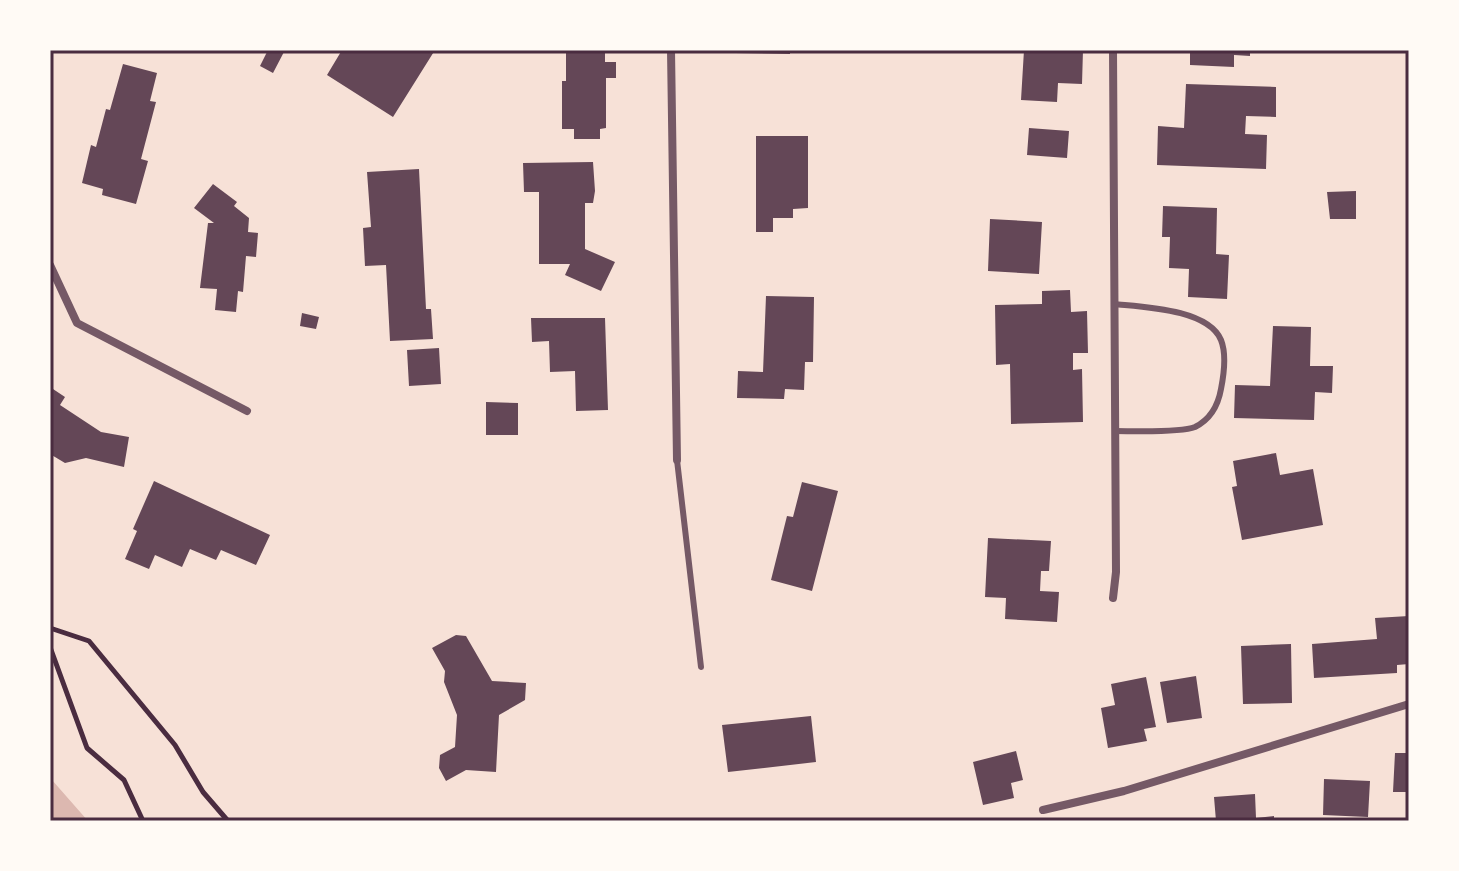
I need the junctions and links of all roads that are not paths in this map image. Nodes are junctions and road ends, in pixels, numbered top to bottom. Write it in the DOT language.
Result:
graph roads {
  1 [pos="671,50"];
  2 [pos="1113,50"];
  3 [pos="50,265"];
  4 [pos="1114,304"];
  5 [pos="247,411"];
  6 [pos="1115,431"];
  7 [pos="677,460"];
  8 [pos="1113,598"];
  9 [pos="701,667"];
  10 [pos="1409,704"];
  11 [pos="1043,810"];
  1 -- 7 [label="street"];
  2 -- 4 [label="street"];
  3 -- 5 [label="street"];
  4 -- 6 [label="street"];
  4 -- 6 [label="lane"];
  6 -- 8 [label="street"];
  7 -- 9 [label="lane"];
  10 -- 11 [label="street"];
}
